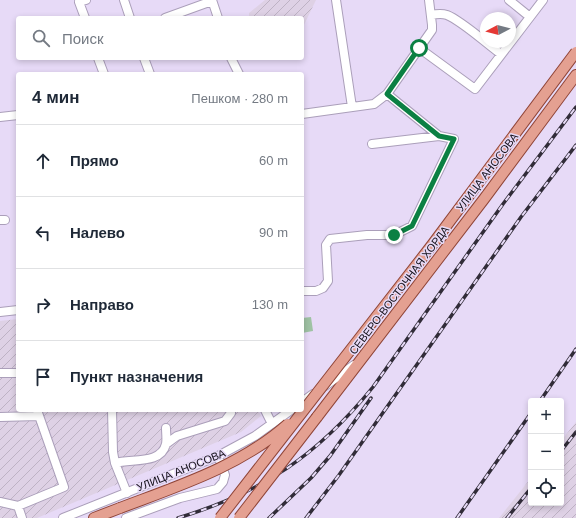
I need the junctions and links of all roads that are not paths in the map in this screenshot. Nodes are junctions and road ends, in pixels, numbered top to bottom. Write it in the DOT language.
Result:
graph roads {
  1 [pos="86,0"];
  2 [pos="124,0"];
  3 [pos="336,0"];
  4 [pos="429,0"];
  5 [pos="510,0"];
  6 [pos="543,0"];
  7 [pos="212,1"];
  8 [pos="431,15"];
  9 [pos="84,16"];
  10 [pos="129,16"];
  11 [pos="171,16"];
  12 [pos="217,16"];
  13 [pos="530,17"];
  14 [pos="419,48"];
  15 [pos="576,53"];
  16 [pos="501,54"];
  17 [pos="99,60"];
  18 [pos="145,60"];
  19 [pos="232,60"];
  20 [pos="576,71"];
  21 [pos="103,72"];
  22 [pos="149,72"];
  23 [pos="238,72"];
  24 [pos="576,75"];
  25 [pos="387,94"];
  26 [pos="352,108"];
  27 [pos="304,114"];
  28 [pos="16,115"];
  29 [pos="0,117"];
  30 [pos="439,136"];
  31 [pos="372,144"];
  32 [pos="304,291"];
  33 [pos="16,310"];
  34 [pos="0,312"];
  35 [pos="0,373"];
  36 [pos="16,373"];
  37 [pos="326,385"];
  38 [pos="304,405"];
  39 [pos="112,412"];
  40 [pos="231,412"];
  41 [pos="266,412"];
  42 [pos="288,412"];
  43 [pos="298,412"];
  44 [pos="299,412"];
  45 [pos="38,413"];
  46 [pos="0,417"];
  47 [pos="272,424"];
  48 [pos="166,428"];
  49 [pos="166,444"];
  50 [pos="218,456"];
  51 [pos="115,463"];
  52 [pos="127,493"];
  53 [pos="0,502"];
  54 [pos="18,506"];
  55 [pos="22,518"];
  56 [pos="63,518"];
  57 [pos="94,518"];
  58 [pos="126,518"];
  59 [pos="220,518"];
  60 [pos="239,518"];
  1 -- 9 [label="street"];
  2 -- 10 [label="street"];
  3 -- 26 [label="street"];
  4 -- 8 [label="street"];
  5 -- 13 [label="street"];
  6 -- 13 [label="street"];
  7 -- 11 [label="street"];
  7 -- 12 [label="street"];
  8 -- 14 [label="street"];
  8 -- 16 [label="street"];
  13 -- 16 [label="street"];
  14 -- 16 [label="street"];
  14 -- 25 [label="street"];
  15 -- 37 [label="street, УЛИЦА АНОСОВА"];
  15 -- 38 [label="main road, СЕВЕРО-ВОСТОЧНАЯ ХОРДА, bridge"];
  17 -- 21 [label="street"];
  18 -- 22 [label="street"];
  19 -- 23 [label="street"];
  20 -- 37 [label="street, УЛИЦА АНОСОВА"];
  24 -- 60 [label="main road, СЕВЕРО-ВОСТОЧНАЯ ХОРДА, bridge"];
  25 -- 26 [label="street"];
  25 -- 30 [label="street"];
  26 -- 27 [label="street"];
  28 -- 29 [label="street"];
  30 -- 31 [label="street"];
  30 -- 32 [label="street"];
  33 -- 34 [label="street"];
  35 -- 36 [label="street"];
  37 -- 38 [label="street, УЛИЦА АНОСОВА"];
  39 -- 51 [label="street"];
  40 -- 49 [label="street"];
  41 -- 47 [label="street"];
  42 -- 47 [label="street, УЛИЦА АНОСОВА"];
  43 -- 57 [label="main road, СЕВЕРО-ВОСТОЧНАЯ ХОРДА, bridge"];
  44 -- 59 [label="main road, СЕВЕРО-ВОСТОЧНАЯ ХОРДА, bridge"];
  45 -- 46 [label="street"];
  45 -- 54 [label="street"];
  47 -- 50 [label="street, УЛИЦА АНОСОВА"];
  48 -- 49 [label="street"];
  49 -- 51 [label="street"];
  50 -- 52 [label="street, УЛИЦА АНОСОВА"];
  50 -- 58 [label="street"];
  51 -- 52 [label="street"];
  52 -- 56 [label="street, УЛИЦА АНОСОВА"];
  53 -- 54 [label="street"];
  54 -- 55 [label="street"];
}
